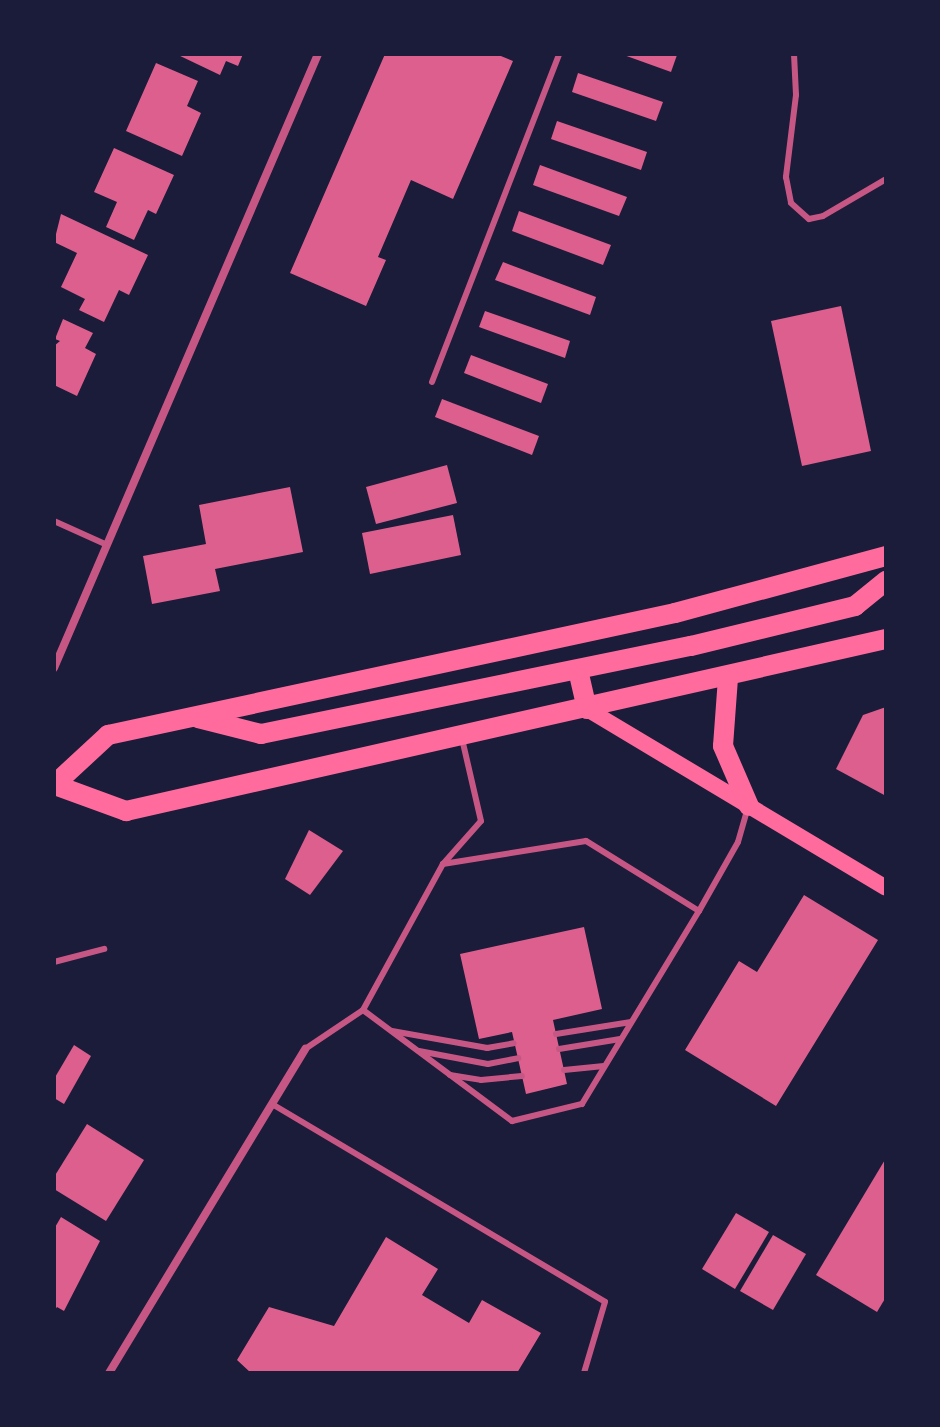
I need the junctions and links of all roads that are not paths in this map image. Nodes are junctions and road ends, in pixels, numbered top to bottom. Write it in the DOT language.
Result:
graph roads {
  1 [pos="318,54"];
  2 [pos="559,54"];
  3 [pos="794,54"];
  4 [pos="886,179"];
  5 [pos="432,382"];
  6 [pos="54,521"];
  7 [pos="105,544"];
  8 [pos="886,556"];
  9 [pos="886,581"];
  10 [pos="886,639"];
  11 [pos="54,668"];
  12 [pos="578,670"];
  13 [pos="728,678"];
  14 [pos="587,709"];
  15 [pos="193,717"];
  16 [pos="462,739"];
  17 [pos="54,783"];
  18 [pos="749,806"];
  19 [pos="443,864"];
  20 [pos="886,888"];
  21 [pos="699,911"];
  22 [pos="104,949"];
  23 [pos="54,962"];
  24 [pos="363,1010"];
  25 [pos="631,1022"];
  26 [pos="388,1030"];
  27 [pos="556,1034"];
  28 [pos="620,1039"];
  29 [pos="514,1043"];
  30 [pos="305,1049"];
  31 [pos="559,1049"];
  32 [pos="415,1050"];
  33 [pos="518,1058"];
  34 [pos="604,1066"];
  35 [pos="564,1070"];
  36 [pos="448,1074"];
  37 [pos="522,1076"];
  38 [pos="272,1104"];
  39 [pos="109,1373"];
  40 [pos="584,1373"];
  1 -- 7 [label="street"];
  2 -- 5 [label="lane"];
  3 -- 4 [label="lane"];
  6 -- 7 [label="lane"];
  7 -- 11 [label="street"];
  8 -- 15 [label="main road"];
  9 -- 12 [label="main road"];
  10 -- 13 [label="main road"];
  12 -- 14 [label="main road"];
  12 -- 15 [label="main road"];
  13 -- 14 [label="main road"];
  13 -- 18 [label="main road"];
  14 -- 16 [label="main road"];
  14 -- 18 [label="main road"];
  15 -- 17 [label="main road"];
  16 -- 17 [label="main road"];
  16 -- 19 [label="lane"];
  18 -- 20 [label="main road"];
  18 -- 21 [label="lane"];
  19 -- 21 [label="lane"];
  19 -- 24 [label="lane"];
  21 -- 25 [label="lane"];
  22 -- 23 [label="lane"];
  24 -- 26 [label="lane"];
  24 -- 30 [label="lane"];
  25 -- 27 [label="lane"];
  25 -- 28 [label="lane"];
  26 -- 29 [label="lane"];
  26 -- 32 [label="lane"];
  28 -- 31 [label="lane"];
  28 -- 34 [label="lane"];
  30 -- 38 [label="street"];
  32 -- 33 [label="lane"];
  32 -- 36 [label="lane"];
  34 -- 35 [label="lane"];
  34 -- 36 [label="lane"];
  36 -- 37 [label="lane"];
  38 -- 39 [label="street"];
  38 -- 40 [label="lane"];
}
